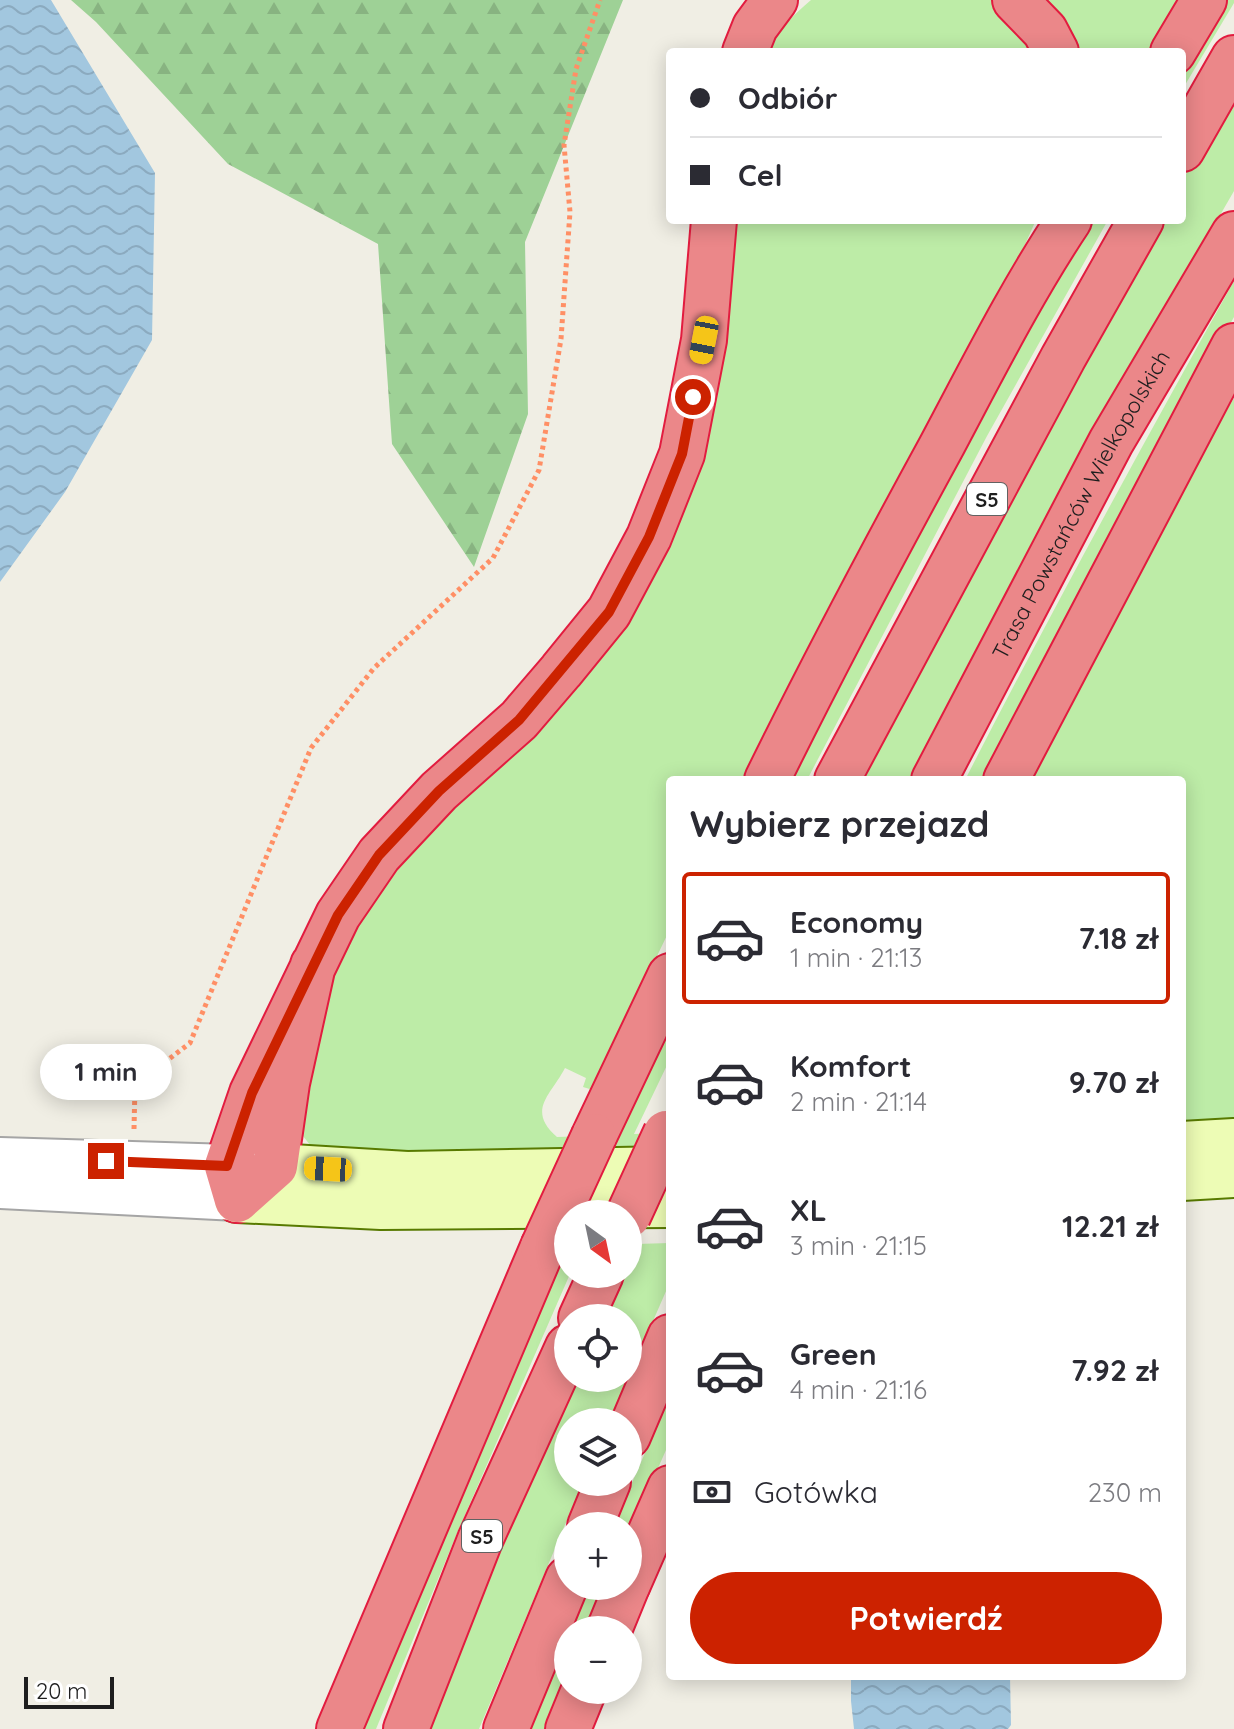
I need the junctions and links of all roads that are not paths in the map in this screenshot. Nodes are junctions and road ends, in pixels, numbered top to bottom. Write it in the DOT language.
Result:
graph roads {
  1 [pos="775,0"];
  2 [pos="1015,0"];
  3 [pos="1204,0"];
  4 [pos="747,48"];
  5 [pos="1054,48"];
  6 [pos="1175,48"];
  7 [pos="1234,58"];
  8 [pos="1186,142"];
  9 [pos="714,224"];
  10 [pos="1139,224"];
  11 [pos="1057,231"];
  12 [pos="1234,234"];
  13 [pos="1234,346"];
  14 [pos="1234,370"];
  15 [pos="1205,402"];
  16 [pos="769,776"];
  17 [pos="839,776"];
  18 [pos="936,776"];
  19 [pos="1008,776"];
  20 [pos="313,965"];
  21 [pos="666,984"];
  22 [pos="1234,1141"];
  23 [pos="666,1143"];
  24 [pos="1186,1144"];
  25 [pos="666,1148"];
  26 [pos="0,1158"];
  27 [pos="275,1166"];
  28 [pos="1234,1175"];
  29 [pos="1186,1178"];
  30 [pos="232,1183"];
  31 [pos="0,1188"];
  32 [pos="637,1200"];
  33 [pos="666,1205"];
  34 [pos="666,1346"];
  35 [pos="554,1378"];
  36 [pos="640,1408"];
  37 [pos="666,1497"];
  38 [pos="642,1553"];
  39 [pos="559,1600"];
  40 [pos="578,1704"];
  41 [pos="339,1729"];
  42 [pos="406,1729"];
  43 [pos="506,1729"];
  44 [pos="568,1729"];
  1 -- 4 [label="highway"];
  2 -- 5 [label="highway"];
  3 -- 6 [label="highway"];
  7 -- 8 [label="highway"];
  9 -- 20 [label="highway"];
  10 -- 17 [label="highway, S5"];
  11 -- 16 [label="highway"];
  12 -- 18 [label="highway, Trasa Powstańców Wielkopolskich"];
  13 -- 15 [label="highway"];
  14 -- 15 [label="highway"];
  15 -- 19 [label="highway"];
  20 -- 27 [label="highway"];
  20 -- 30 [label="highway"];
  21 -- 41 [label="highway, bridge"];
  22 -- 24 [label="main road"];
  23 -- 27 [label="main road"];
  25 -- 32 [label="highway, bridge"];
  26 -- 30 [label="street"];
  27 -- 30 [label="highway"];
  28 -- 29 [label="main road"];
  30 -- 31 [label="street"];
  30 -- 33 [label="main road"];
  34 -- 36 [label="highway"];
  35 -- 42 [label="highway, S5"];
  37 -- 38 [label="highway"];
  39 -- 43 [label="highway"];
  40 -- 44 [label="highway"];
}
